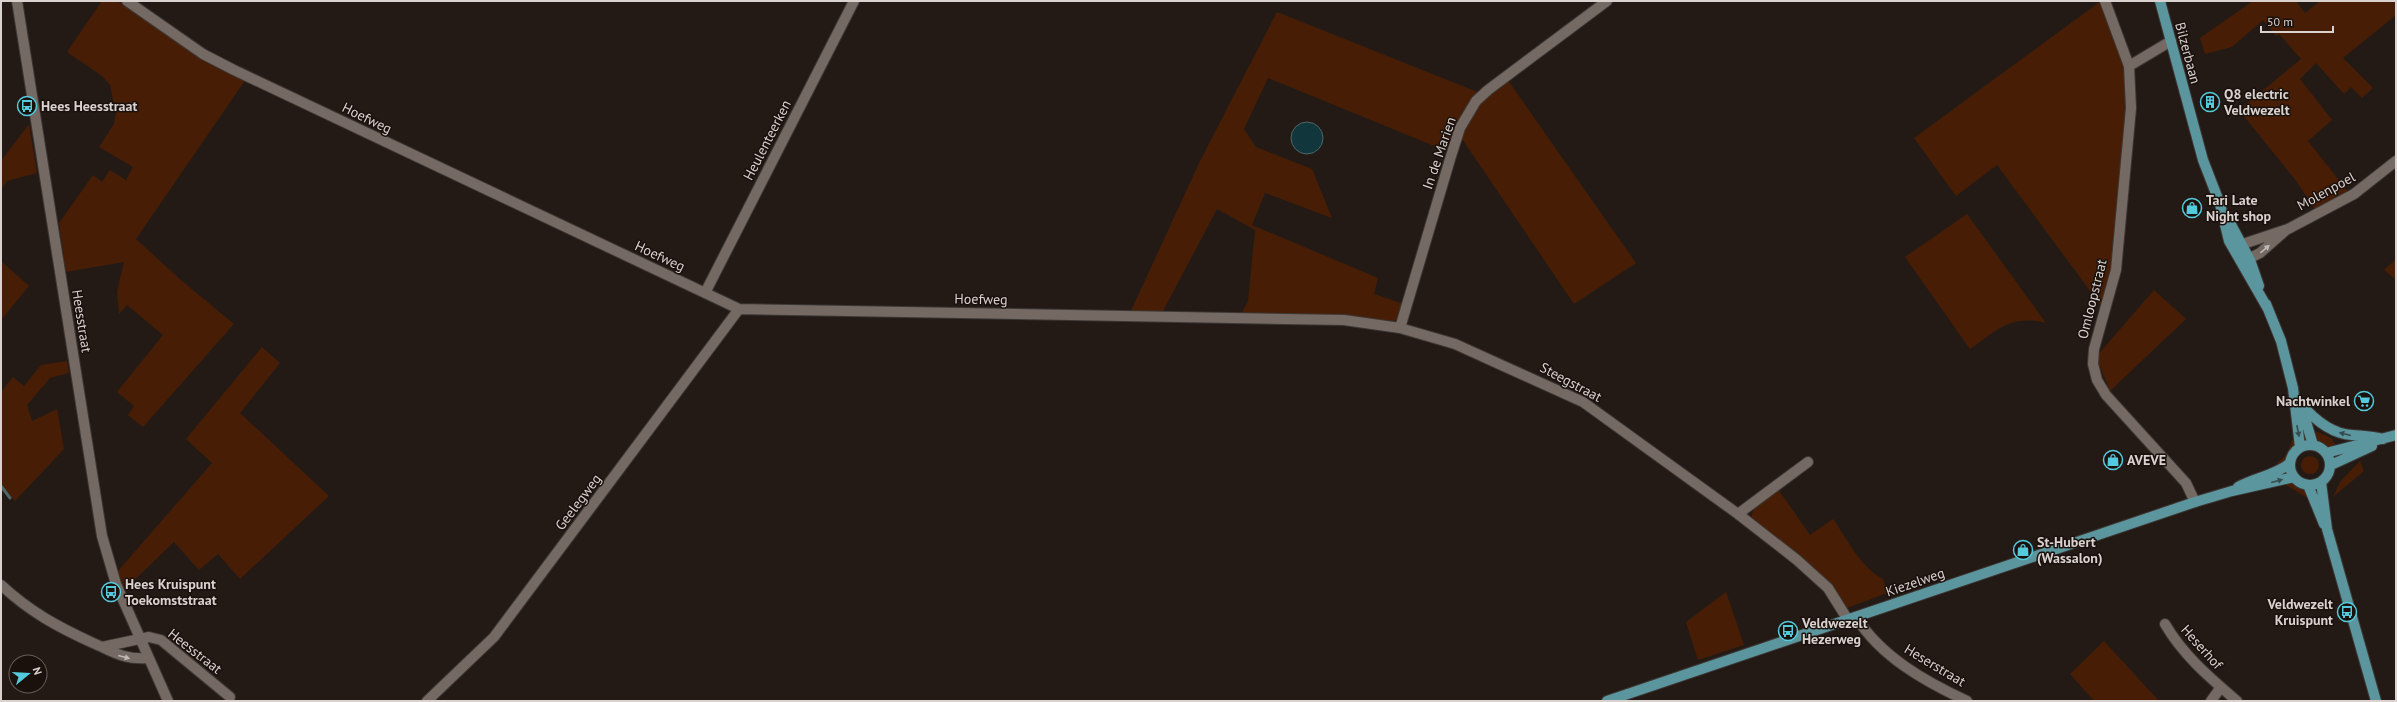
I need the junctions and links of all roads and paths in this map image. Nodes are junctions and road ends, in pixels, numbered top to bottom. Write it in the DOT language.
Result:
graph roads {
  1 [pos="17,1"];
  2 [pos="127,1"];
  3 [pos="854,1"];
  4 [pos="1607,1"];
  5 [pos="2105,1"];
  6 [pos="2160,1"];
  7 [pos="2171,42"];
  8 [pos="2128,66"];
  9 [pos="2396,162"];
  10 [pos="2288,229"];
  11 [pos="2237,245"];
  12 [pos="2245,261"];
  13 [pos="705,293"];
  14 [pos="739,309"];
  15 [pos="1237,317"];
  16 [pos="1400,328"];
  17 [pos="2293,388"];
  18 [pos="2301,404"];
  19 [pos="2396,435"];
  20 [pos="2383,439"];
  21 [pos="2313,445"];
  22 [pos="2300,447"];
  23 [pos="2326,453"];
  24 [pos="1808,462"];
  25 [pos="2290,463"];
  26 [pos="2330,465"];
  27 [pos="2294,477"];
  28 [pos="2321,482"];
  29 [pos="2308,485"];
  30 [pos="2232,491"];
  31 [pos="2195,502"];
  32 [pos="1738,514"];
  33 [pos="2327,529"];
  34 [pos="1,585"];
  35 [pos="1852,618"];
  36 [pos="2165,624"];
  37 [pos="139,640"];
  38 [pos="102,647"];
  39 [pos="148,658"];
  40 [pos="2221,687"];
  41 [pos="230,697"];
  42 [pos="168,701"];
  43 [pos="427,701"];
  44 [pos="1607,701"];
  45 [pos="1967,701"];
  46 [pos="2211,701"];
  47 [pos="2236,701"];
  48 [pos="2376,701"];
  1 -- 37 [label="street, Heesstraat"];
  2 -- 13 [label="street, Hoefweg"];
  3 -- 13 [label="street, Heulenteerken"];
  4 -- 16 [label="street, In de Marien"];
  5 -- 8 [label="street, Omloopstraat"];
  6 -- 7 [label="main road, Bilzerbaan"];
  7 -- 8 [label="street"];
  7 -- 11 [label="main road, Bilzerbaan"];
  8 -- 31 [label="street, Omloopstraat"];
  9 -- 10 [label="street, Molenpoel"];
  10 -- 11 [label="street, Molenpoel"];
  12 -- 10 [label="street, Molenpoel, one-way"];
  11 -- 12 [label="main road, Bilzerbaan"];
  12 -- 17 [label="main road, Bilzerbaan"];
  13 -- 14 [label="street, Hoefweg"];
  14 -- 15 [label="street, Hoefweg"];
  14 -- 43 [label="street, Geelegweg"];
  15 -- 16 [label="street, Steegstraat"];
  16 -- 32 [label="street, Steegstraat"];
  17 -- 18 [label="main road, Bilzerbaan"];
  17 -- 22 [label="main road, Bilzerbaan, one-way"];
  20 -- 18 [label="main road, one-way"];
  18 -- 21 [label="main road, Bilzerbaan"];
  19 -- 20 [label="main road"];
  20 -- 23 [label="main road"];
  20 -- 26 [label="main road"];
  21 -- 22 [label="main road"];
  21 -- 23 [label="main road"];
  22 -- 25 [label="main road"];
  23 -- 26 [label="main road"];
  24 -- 32 [label="street"];
  25 -- 27 [label="main road"];
  25 -- 30 [label="main road, Kiezelweg"];
  26 -- 28 [label="main road"];
  27 -- 29 [label="main road"];
  30 -- 27 [label="main road, Kiezelweg, one-way"];
  28 -- 29 [label="main road"];
  28 -- 33 [label="main road"];
  29 -- 33 [label="main road"];
  30 -- 31 [label="main road, Kiezelweg"];
  31 -- 35 [label="main road, Kiezelweg"];
  32 -- 35 [label="street, Steegstraat"];
  33 -- 48 [label="main road"];
  34 -- 38 [label="street"];
  35 -- 44 [label="main road, Kiezelweg"];
  35 -- 45 [label="street, Heserstraat"];
  36 -- 40 [label="street, Heserhof"];
  37 -- 38 [label="street"];
  37 -- 39 [label="street, Heesstraat"];
  37 -- 41 [label="street, Heesstraat"];
  38 -- 39 [label="street, one-way"];
  39 -- 42 [label="street, Heesstraat"];
  40 -- 46 [label="street, Heserhof"];
  40 -- 47 [label="street, Heserhof"];
}
